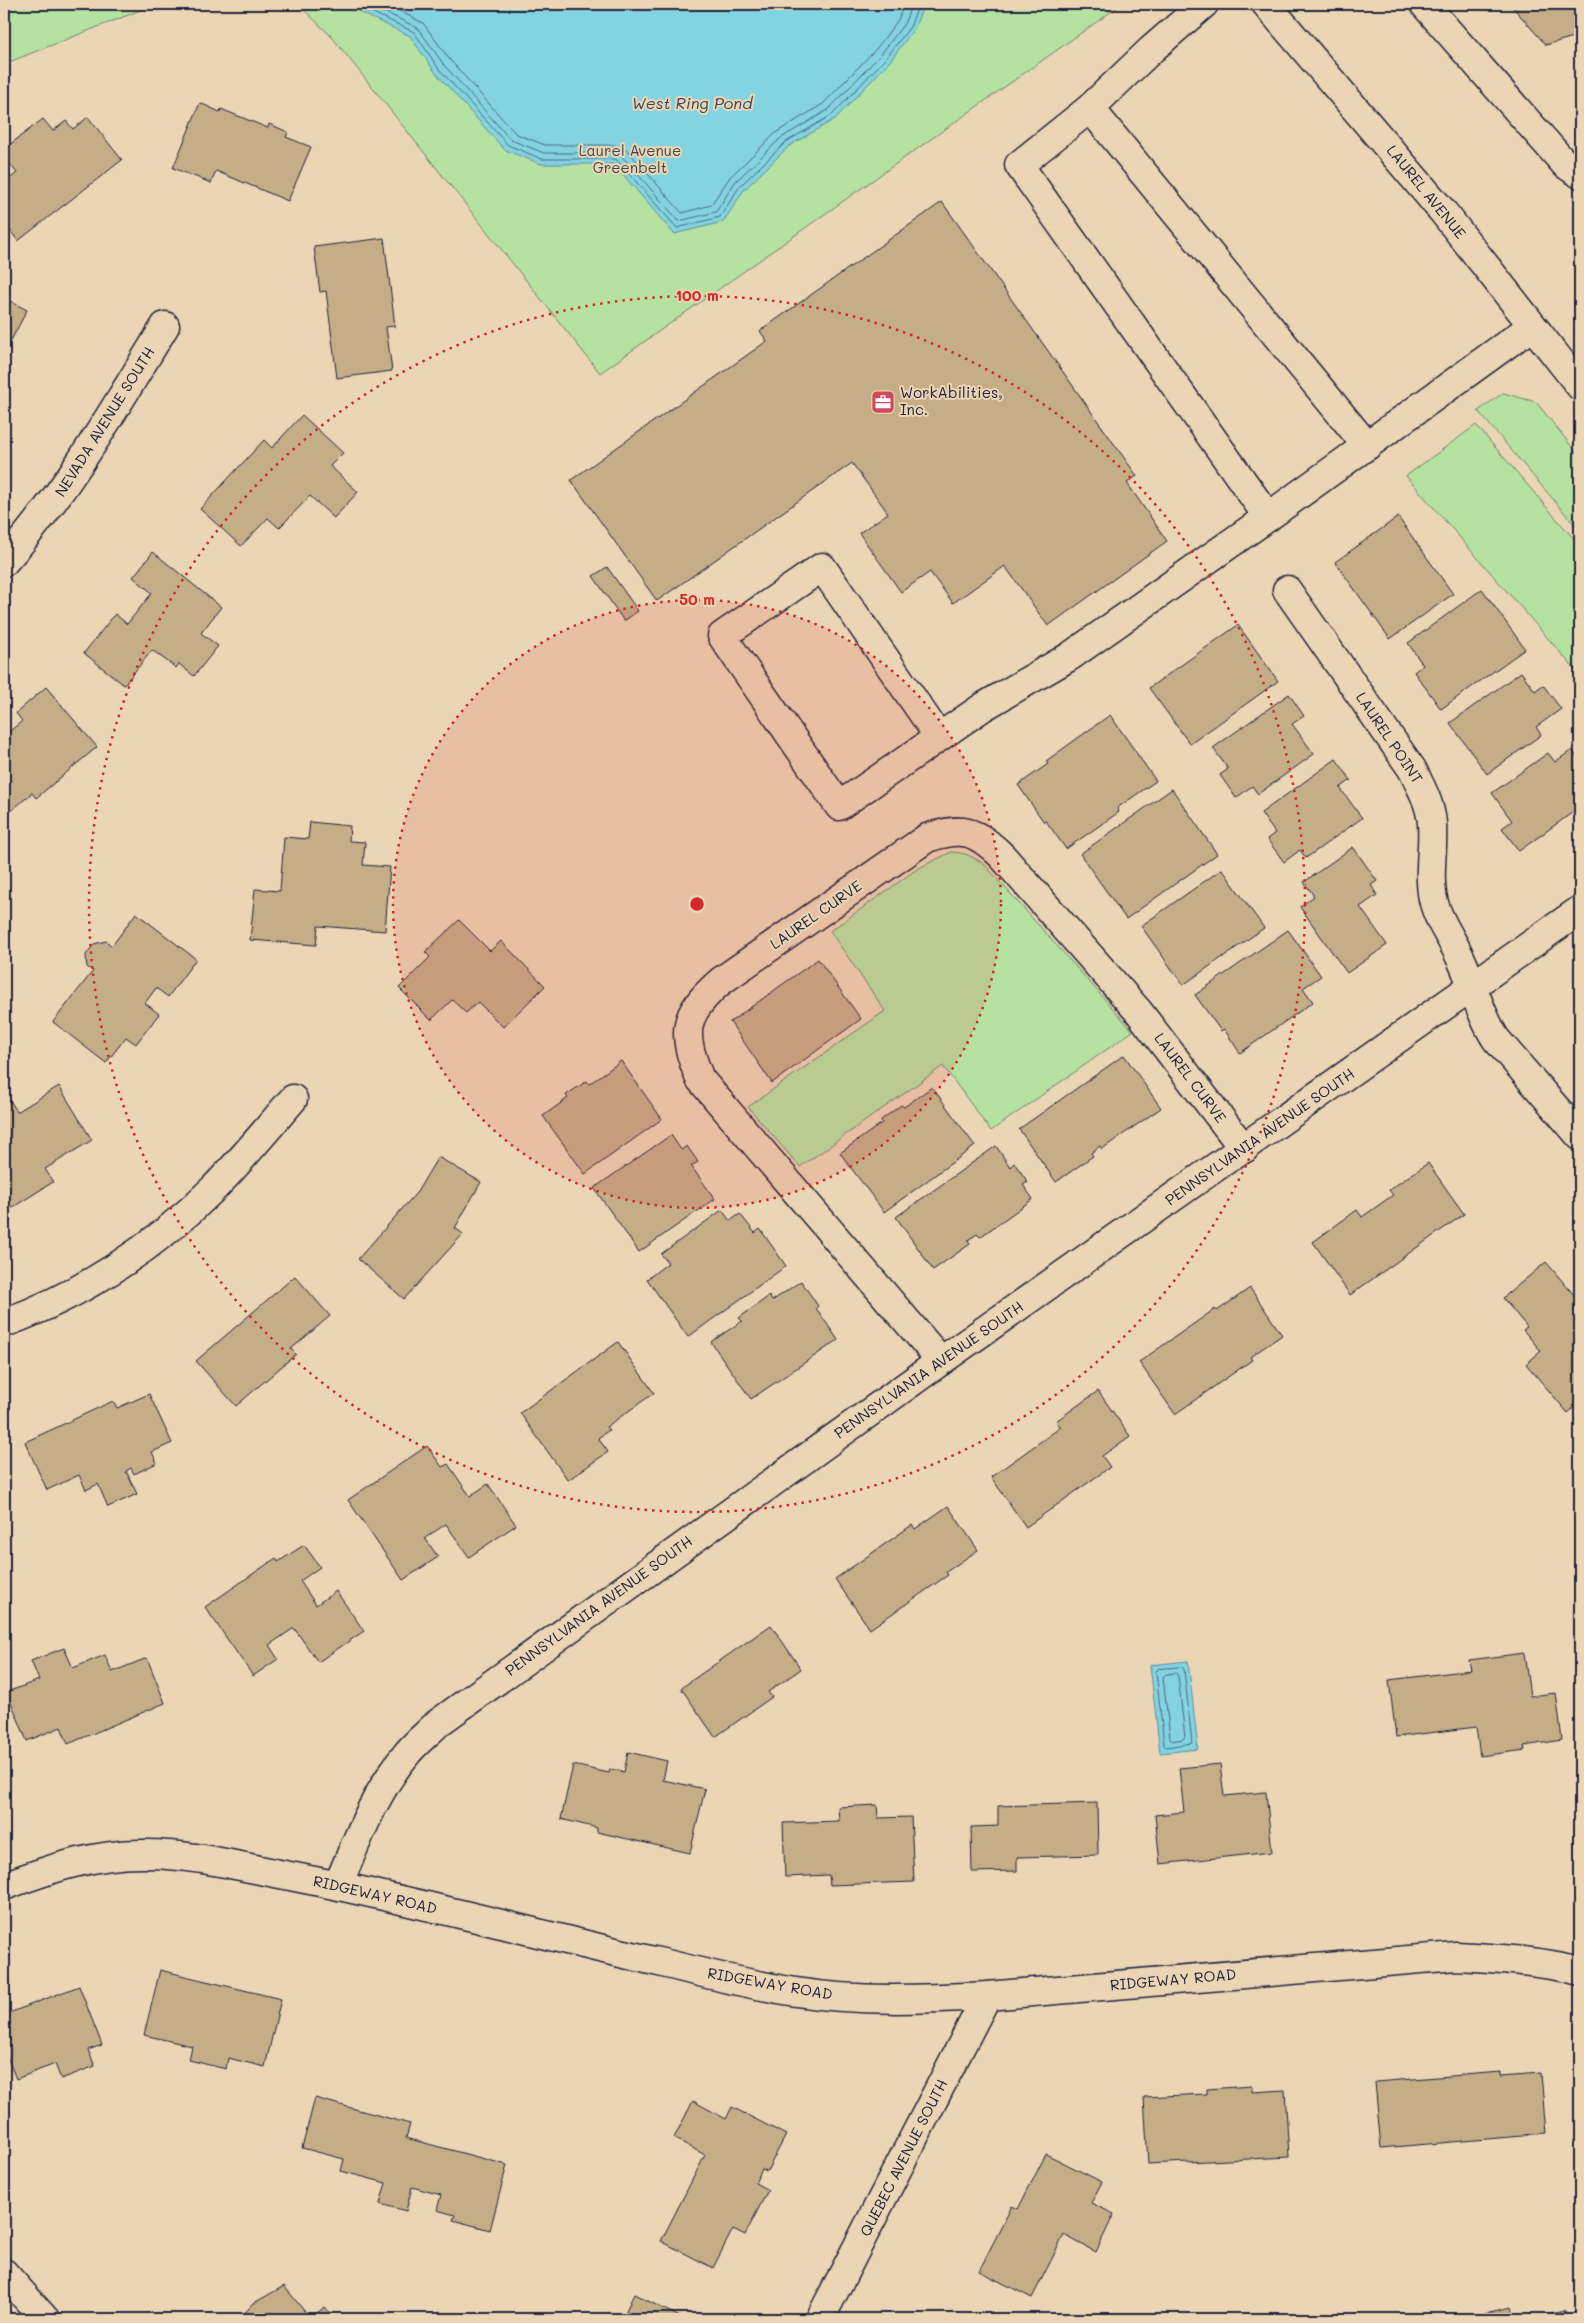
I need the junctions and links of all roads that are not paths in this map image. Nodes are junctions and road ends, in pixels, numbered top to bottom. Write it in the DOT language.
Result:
graph roads {
  1 [pos="1204,4"];
  2 [pos="1266,4"];
  3 [pos="1424,4"];
  4 [pos="1090,108"];
  5 [pos="1573,169"];
  6 [pos="165,326"];
  7 [pos="1532,326"];
  8 [pos="1580,386"];
  9 [pos="1367,446"];
  10 [pos="1268,518"];
  11 [pos="4,562"];
  12 [pos="1287,590"];
  13 [pos="939,737"];
  14 [pos="1580,910"];
  15 [pos="1473,987"];
  16 [pos="293,1098"];
  17 [pos="1580,1136"];
  18 [pos="1244,1148"];
  19 [pos="4,1324"];
  20 [pos="941,1361"];
  21 [pos="4,1886"];
  22 [pos="338,1886"];
  23 [pos="1580,1971"];
  24 [pos="987,1996"];
  25 [pos="4,2273"];
  26 [pos="45,2319"];
  27 [pos="820,2319"];
  1 -- 4 [label="street"];
  2 -- 7 [label="street, LAUREL AVENUE"];
  3 -- 5 [label="street"];
  4 -- 9 [label="street"];
  4 -- 10 [label="street"];
  6 -- 11 [label="street, NEVADA AVENUE SOUTH"];
  7 -- 8 [label="street, LAUREL AVENUE"];
  7 -- 9 [label="street"];
  9 -- 10 [label="street"];
  10 -- 13 [label="street"];
  12 -- 15 [label="street, LAUREL POINT"];
  13 -- 13 [label="street"];
  14 -- 15 [label="street, PENNSYLVANIA AVENUE SOUTH"];
  15 -- 17 [label="street"];
  15 -- 18 [label="street, PENNSYLVANIA AVENUE SOUTH"];
  16 -- 19 [label="street"];
  18 -- 20 [label="street, PENNSYLVANIA AVENUE SOUTH"];
  18 -- 20 [label="street, LAUREL CURVE"];
  20 -- 22 [label="street, PENNSYLVANIA AVENUE SOUTH"];
  21 -- 22 [label="street, RIDGEWAY ROAD"];
  22 -- 24 [label="street, RIDGEWAY ROAD"];
  23 -- 24 [label="street, RIDGEWAY ROAD"];
  24 -- 27 [label="street, QUEBEC AVENUE SOUTH"];
  25 -- 26 [label="street"];
}
